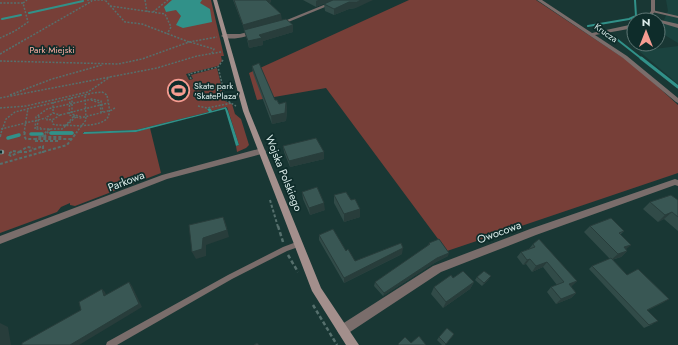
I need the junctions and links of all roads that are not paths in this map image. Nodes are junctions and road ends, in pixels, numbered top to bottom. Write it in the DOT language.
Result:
graph roads {
  1 [pos="215,0"];
  2 [pos="329,0"];
  3 [pos="539,0"];
  4 [pos="653,0"];
  5 [pos="337,1"];
  6 [pos="653,11"];
  7 [pos="678,17"];
  8 [pos="666,22"];
  9 [pos="276,25"];
  10 [pos="678,26"];
  11 [pos="626,28"];
  12 [pos="262,29"];
  13 [pos="592,34"];
  14 [pos="224,36"];
  15 [pos="678,101"];
  16 [pos="262,151"];
  17 [pos="677,183"];
  18 [pos="0,240"];
  19 [pos="298,244"];
  20 [pos="343,330"];
  21 [pos="110,345"];
  22 [pos="353,345"];
  1 -- 14 [label="street, Wojska Polskiego"];
  2 -- 5 [label="street"];
  3 -- 13 [label="street, Krucza"];
  4 -- 6 [label="street"];
  5 -- 9 [label="street"];
  6 -- 7 [label="lane"];
  8 -- 10 [label="street"];
  11 -- 13 [label="street"];
  12 -- 14 [label="street"];
  13 -- 15 [label="street, Krucza"];
  14 -- 16 [label="street, Wojska Polskiego"];
  16 -- 18 [label="street, Parkowa"];
  16 -- 19 [label="street, Wojska Polskiego"];
  17 -- 20 [label="street, Owocowa"];
  19 -- 20 [label="street, Wojska Polskiego"];
  19 -- 21 [label="lane"];
  20 -- 22 [label="street, Wojska Polskiego"];
}
